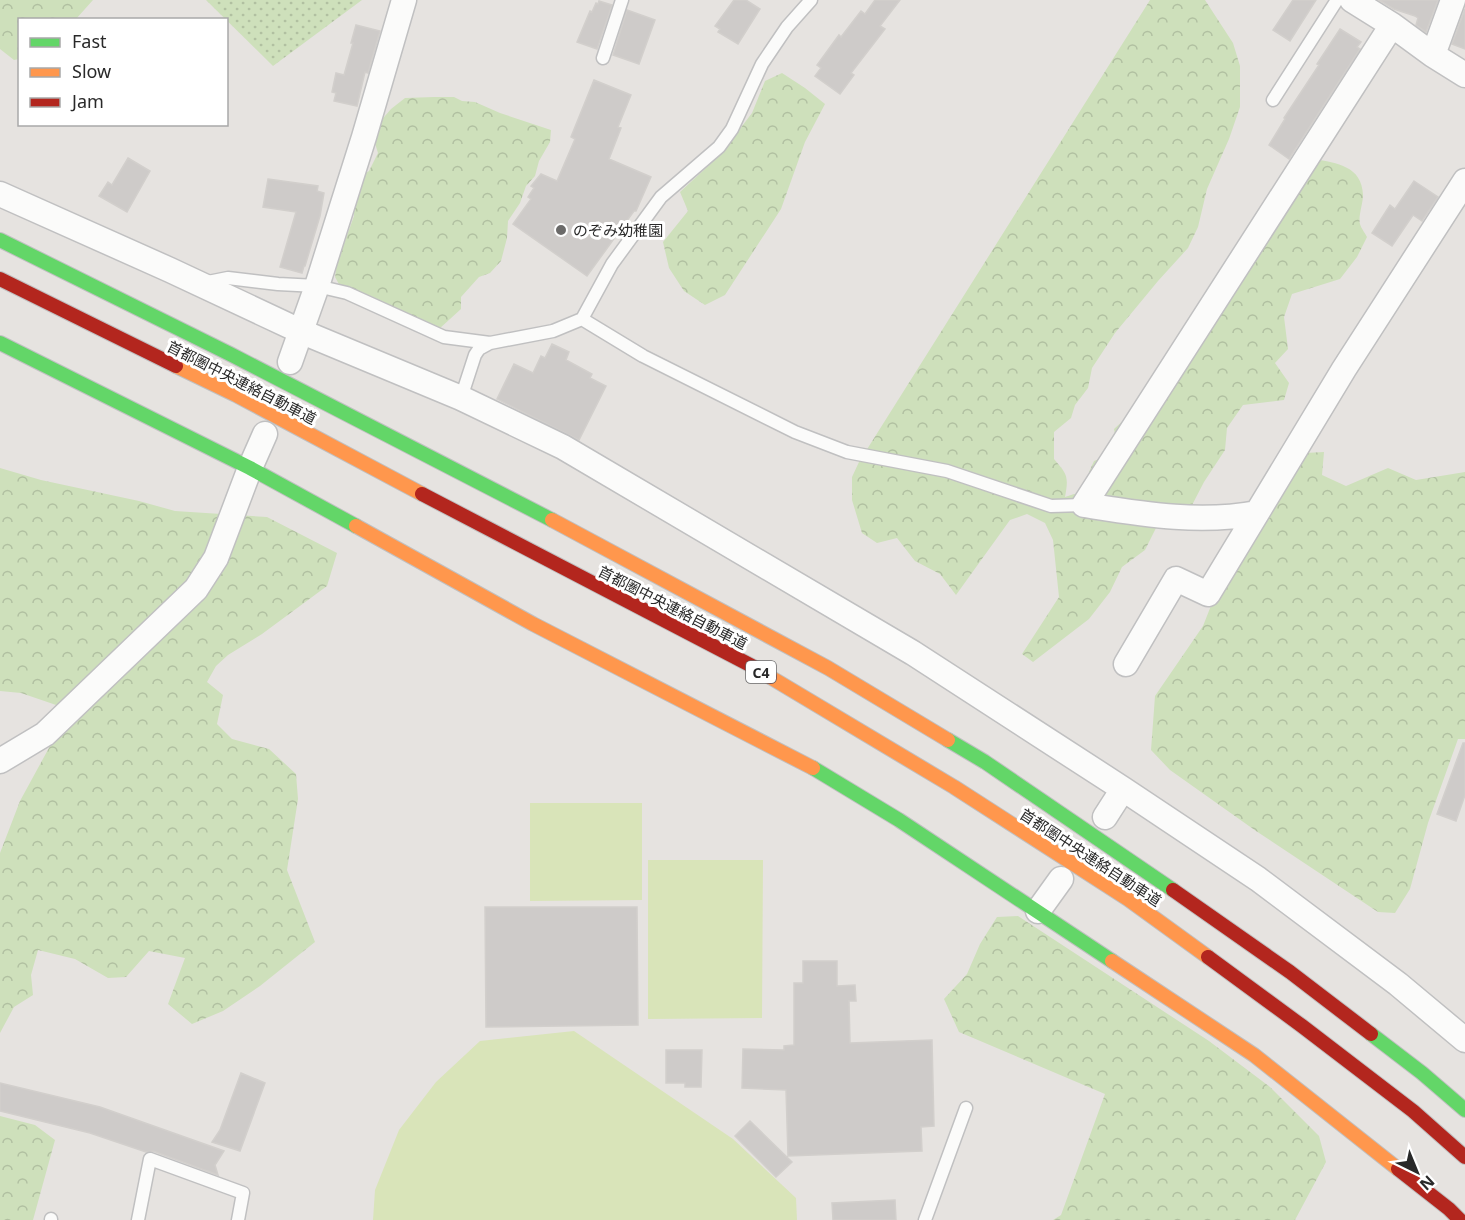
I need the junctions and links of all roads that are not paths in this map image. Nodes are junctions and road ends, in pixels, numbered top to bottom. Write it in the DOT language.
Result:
graph roads {
  1 [pos="404,0"];
  2 [pos="622,0"];
  3 [pos="811,0"];
  4 [pos="1337,0"];
  5 [pos="1453,0"];
  6 [pos="1361,3"];
  7 [pos="1392,25"];
  8 [pos="1433,55"];
  9 [pos="603,58"];
  10 [pos="1465,75"];
  11 [pos="1274,100"];
  12 [pos="1465,181"];
  13 [pos="0,194"];
  14 [pos="0,240"];
  15 [pos="0,279"];
  16 [pos="200,284"];
  17 [pos="317,286"];
  18 [pos="582,320"];
  19 [pos="300,331"];
  20 [pos="0,343"];
  21 [pos="490,343"];
  22 [pos="290,362"];
  23 [pos="461,399"];
  24 [pos="265,434"];
  25 [pos="250,468"];
  26 [pos="1084,505"];
  27 [pos="1257,513"];
  28 [pos="1126,664"];
  29 [pos="0,761"];
  30 [pos="1123,789"];
  31 [pos="1105,817"];
  32 [pos="1061,879"];
  33 [pos="1038,911"];
  34 [pos="1465,1040"];
  35 [pos="966,1108"];
  36 [pos="1465,1110"];
  37 [pos="1465,1157"];
  38 [pos="138,1220"];
  39 [pos="238,1220"];
  40 [pos="925,1220"];
  41 [pos="1460,1220"];
  1 -- 17 [label="street"];
  2 -- 9 [label="lane"];
  3 -- 18 [label="lane"];
  4 -- 11 [label="lane"];
  5 -- 8 [label="street"];
  6 -- 7 [label="street"];
  7 -- 8 [label="street"];
  7 -- 26 [label="street"];
  8 -- 10 [label="street"];
  12 -- 27 [label="street"];
  13 -- 16 [label="street"];
  14 -- 36 [label="main road, 首都圏中央連絡自動車道 / C4"];
  15 -- 37 [label="main road, 首都圏中央連絡自動車道 / C4"];
  16 -- 17 [label="lane"];
  16 -- 19 [label="street"];
  17 -- 19 [label="street"];
  17 -- 21 [label="lane"];
  18 -- 21 [label="lane"];
  18 -- 26 [label="lane"];
  19 -- 22 [label="street"];
  19 -- 23 [label="street"];
  20 -- 25 [label="main road"];
  21 -- 23 [label="lane"];
  23 -- 30 [label="street"];
  24 -- 25 [label="street"];
  25 -- 29 [label="street"];
  25 -- 33 [label="main road"];
  26 -- 27 [label="street"];
  27 -- 28 [label="street"];
  30 -- 31 [label="street"];
  30 -- 34 [label="street"];
  32 -- 33 [label="street"];
  33 -- 41 [label="main road"];
  35 -- 40 [label="lane"];
  38 -- 39 [label="lane"];
}
